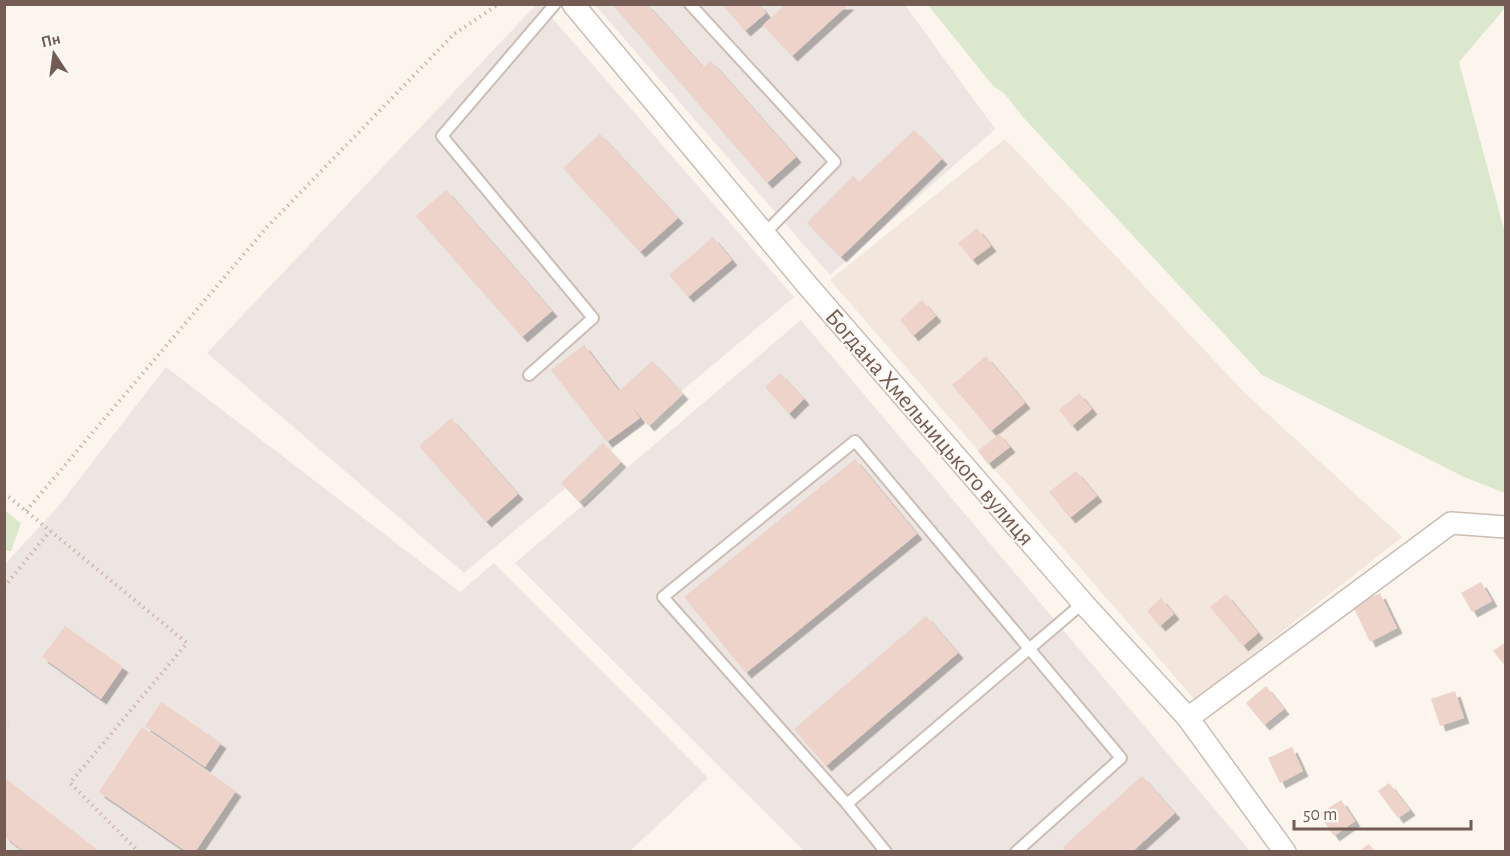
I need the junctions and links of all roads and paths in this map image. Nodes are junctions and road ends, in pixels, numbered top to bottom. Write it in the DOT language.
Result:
graph roads {
  1 [pos="499,4"];
  2 [pos="555,4"];
  3 [pos="573,4"];
  4 [pos="690,4"];
  5 [pos="764,234"];
  6 [pos="529,375"];
  7 [pos="4,493"];
  8 [pos="26,511"];
  9 [pos="1506,527"];
  10 [pos="50,531"];
  11 [pos="4,587"];
  12 [pos="1083,603"];
  13 [pos="1028,649"];
  14 [pos="1188,718"];
  15 [pos="847,804"];
  16 [pos="139,852"];
  17 [pos="886,852"];
  18 [pos="1016,852"];
  19 [pos="1285,852"];
  1 -- 8 [label="path"];
  2 -- 6 [label="lane"];
  3 -- 5 [label="street, Богдана Хмельницького вулиця"];
  4 -- 5 [label="lane"];
  5 -- 12 [label="street, Богдана Хмельницького вулиця"];
  7 -- 8 [label="path"];
  8 -- 10 [label="path"];
  9 -- 14 [label="street"];
  10 -- 11 [label="path"];
  10 -- 16 [label="path"];
  12 -- 13 [label="lane"];
  12 -- 14 [label="street, Богдана Хмельницького вулиця"];
  13 -- 15 [label="lane"];
  13 -- 15 [label="lane"];
  13 -- 18 [label="lane"];
  14 -- 19 [label="street, Богдана Хмельницького вулиця"];
  15 -- 17 [label="lane"];
}
